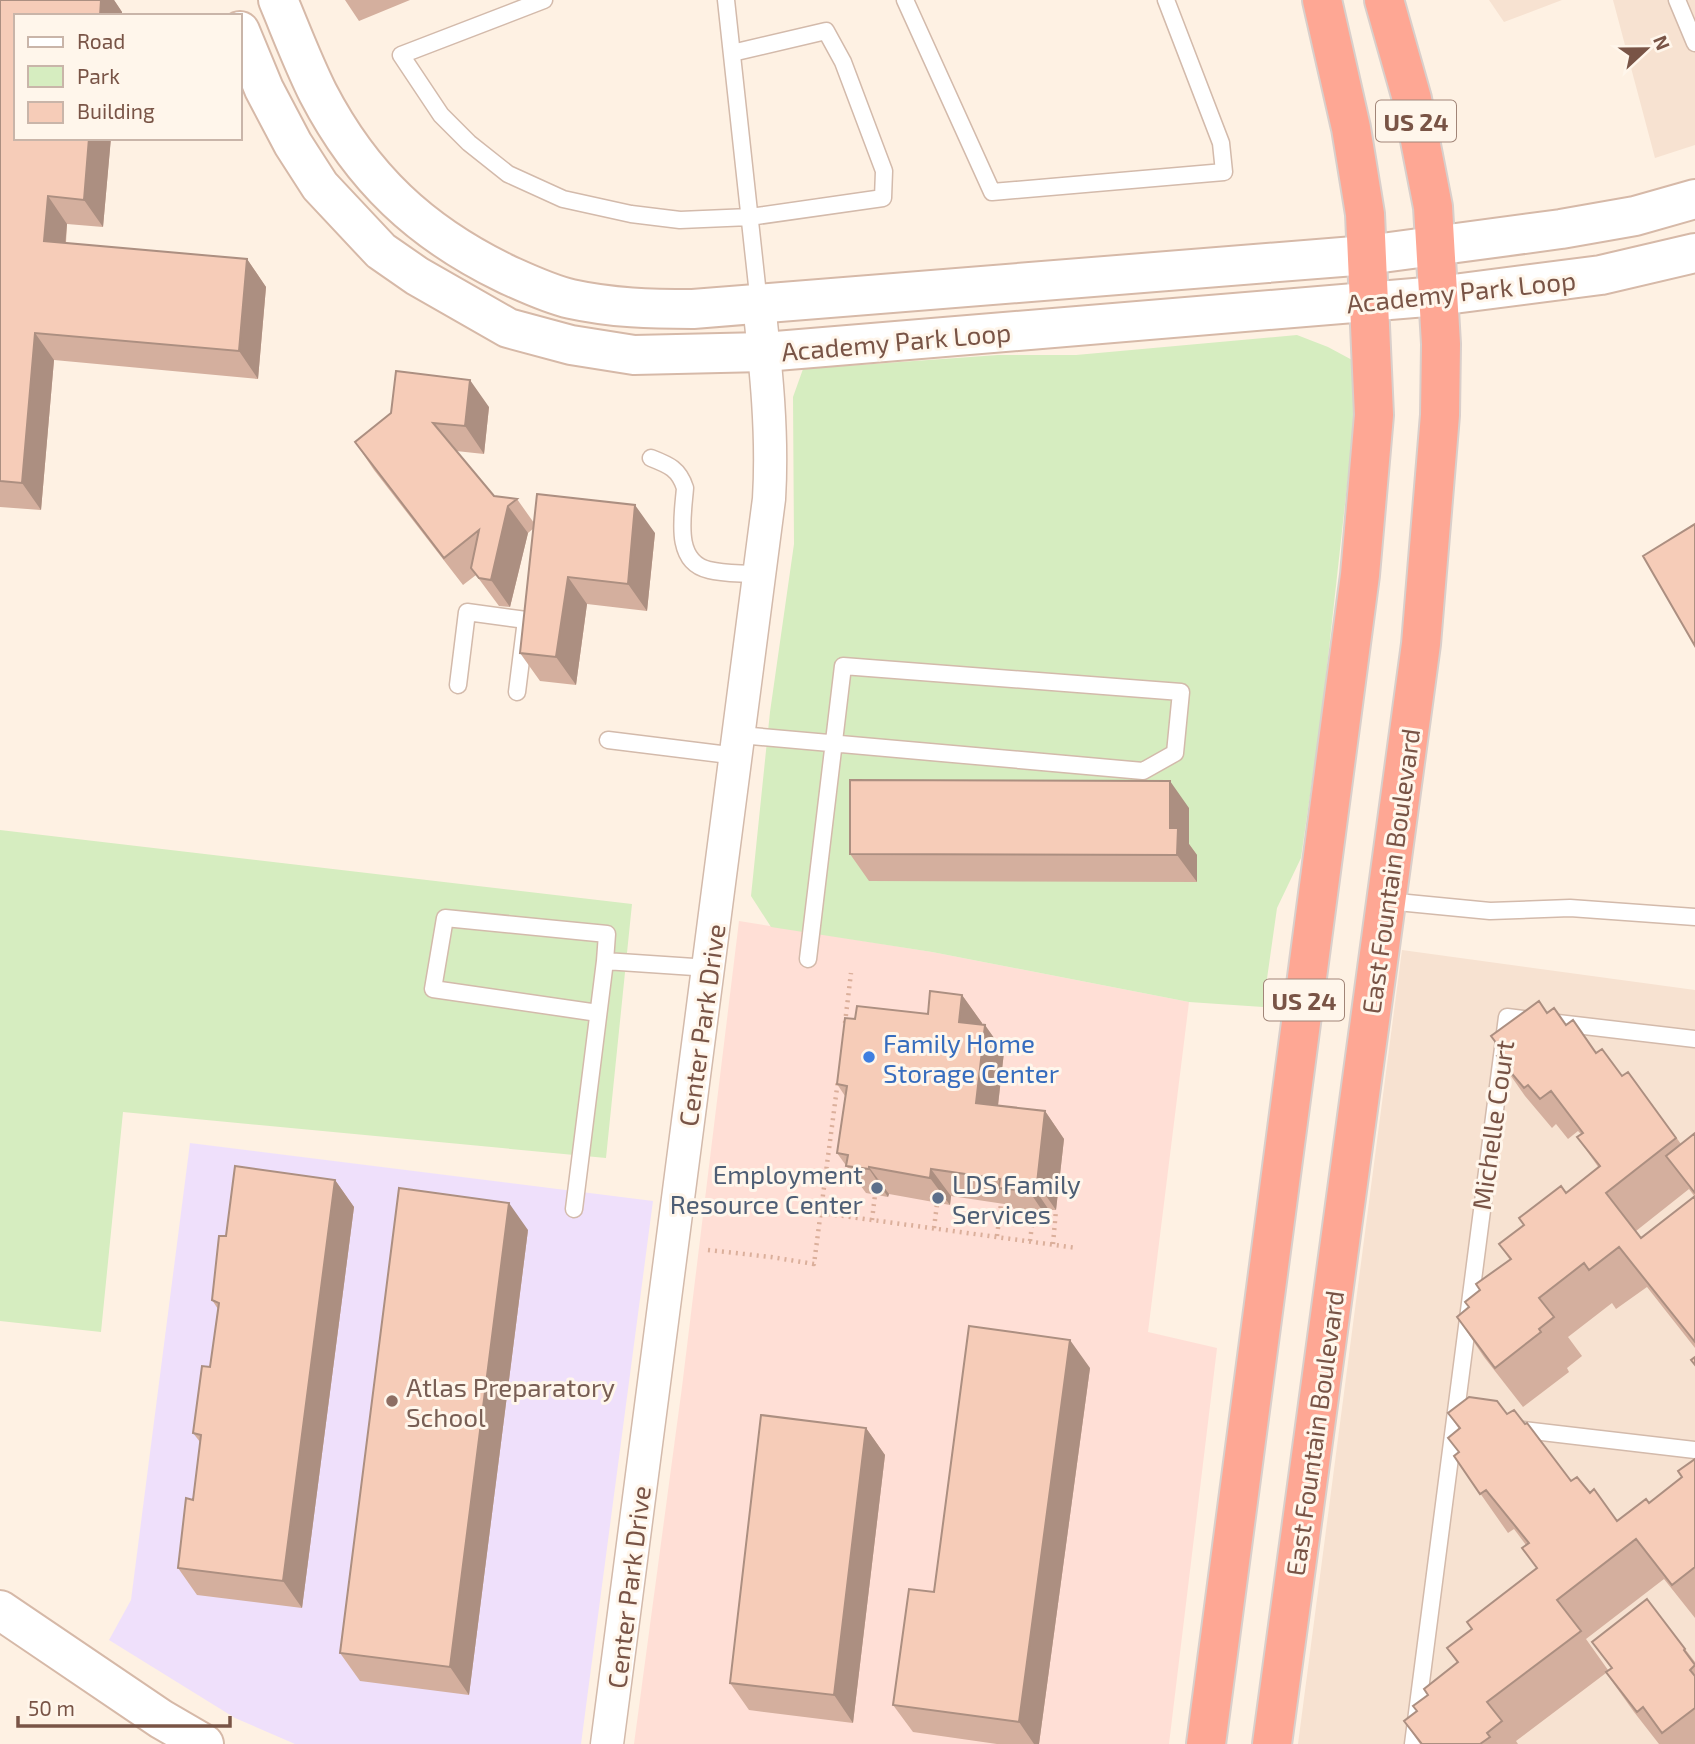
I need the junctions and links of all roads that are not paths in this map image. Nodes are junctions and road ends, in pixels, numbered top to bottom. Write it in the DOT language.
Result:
graph roads {
  1 [pos="278,0"];
  2 [pos="544,0"];
  3 [pos="726,0"];
  4 [pos="905,0"];
  5 [pos="1166,0"];
  6 [pos="1322,0"];
  7 [pos="1384,0"];
  8 [pos="1677,0"];
  9 [pos="242,36"];
  10 [pos="1695,43"];
  11 [pos="732,53"];
  12 [pos="1695,199"];
  13 [pos="750,217"];
  14 [pos="1436,245"];
  15 [pos="1695,253"];
  16 [pos="1367,255"];
  17 [pos="1438,296"];
  18 [pos="1370,302"];
  19 [pos="759,304"];
  20 [pos="764,352"];
  21 [pos="652,458"];
  22 [pos="760,575"];
  23 [pos="458,685"];
  24 [pos="517,692"];
  25 [pos="608,740"];
  26 [pos="832,743"];
  27 [pos="738,746"];
  28 [pos="1386,901"];
  29 [pos="1695,917"];
  30 [pos="808,959"];
  31 [pos="605,961"];
  32 [pos="709,968"];
  33 [pos="598,1013"];
  34 [pos="1695,1040"];
  35 [pos="574,1209"];
  36 [pos="1494,1426"];
  37 [pos="1695,1451"];
  38 [pos="0,1610"];
  39 [pos="202,1744"];
  40 [pos="607,1744"];
  41 [pos="1206,1744"];
  42 [pos="1272,1744"];
  43 [pos="1413,1744"];
  1 -- 19 [label="street, Academy Park Loop"];
  2 -- 13 [label="lane"];
  3 -- 11 [label="lane"];
  4 -- 5 [label="lane"];
  6 -- 16 [label="highway, US 24"];
  7 -- 14 [label="highway, East Fountain Boulevard / US 24"];
  8 -- 10 [label="lane"];
  9 -- 20 [label="street, Academy Park Loop"];
  11 -- 13 [label="lane"];
  11 -- 13 [label="lane"];
  12 -- 14 [label="street, Academy Park Loop"];
  13 -- 19 [label="lane"];
  14 -- 16 [label="street, Academy Park Loop"];
  14 -- 17 [label="highway, East Fountain Boulevard / US 24"];
  15 -- 17 [label="street, Academy Park Loop"];
  16 -- 18 [label="highway, US 24"];
  16 -- 19 [label="street, Academy Park Loop"];
  17 -- 18 [label="street, Academy Park Loop"];
  17 -- 28 [label="highway, East Fountain Boulevard / US 24"];
  18 -- 20 [label="street, Academy Park Loop"];
  18 -- 41 [label="highway, US 24"];
  19 -- 20 [label="street, Center Park Drive"];
  20 -- 22 [label="street, Center Park Drive"];
  21 -- 22 [label="lane"];
  22 -- 27 [label="street, Center Park Drive"];
  23 -- 24 [label="lane"];
  25 -- 27 [label="lane"];
  26 -- 26 [label="lane"];
  26 -- 27 [label="lane"];
  26 -- 30 [label="lane"];
  27 -- 32 [label="street, Center Park Drive"];
  28 -- 29 [label="lane"];
  28 -- 42 [label="highway, East Fountain Boulevard / US 24"];
  31 -- 32 [label="lane"];
  31 -- 33 [label="lane"];
  31 -- 33 [label="lane"];
  32 -- 40 [label="street, Center Park Drive"];
  33 -- 35 [label="lane"];
  34 -- 43 [label="lane, Michelle Court"];
  36 -- 37 [label="lane"];
  38 -- 39 [label="street"];
}
